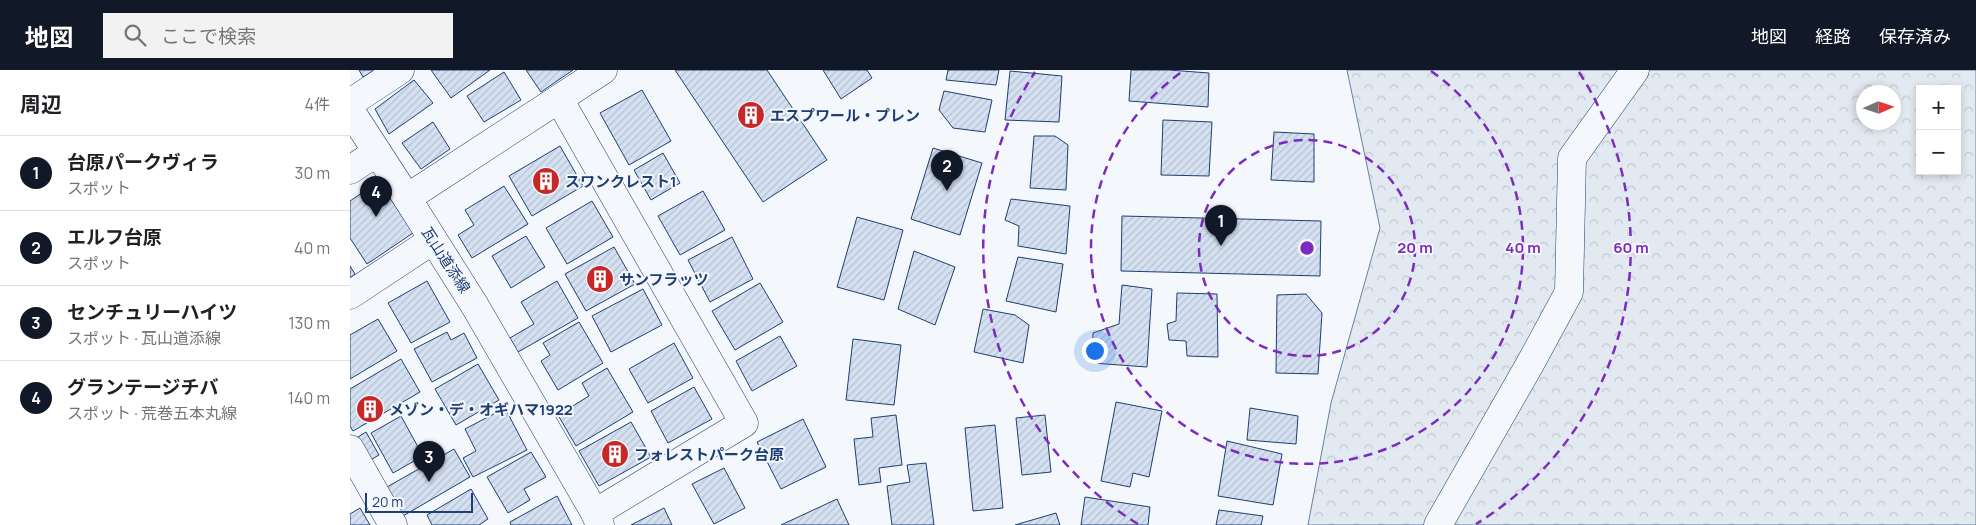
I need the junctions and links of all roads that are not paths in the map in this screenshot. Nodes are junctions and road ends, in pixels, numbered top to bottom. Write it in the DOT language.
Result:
graph roads {
  1 [pos="400,70"];
  2 [pos="1634,70"];
  3 [pos="599,71"];
  4 [pos="559,99"];
  5 [pos="350,103"];
  6 [pos="350,110"];
  7 [pos="377,152"];
  8 [pos="350,170"];
  9 [pos="406,198"];
  10 [pos="433,240"];
  11 [pos="350,295"];
  12 [pos="350,449"];
  13 [pos="598,519"];
  14 [pos="393,525"];
  15 [pos="1438,525"];
  1 -- 5 [label="street"];
  2 -- 15 [label="street"];
  3 -- 4 [label="street"];
  4 -- 9 [label="street"];
  4 -- 13 [label="street"];
  6 -- 7 [label="street, 瓦山道添線"];
  7 -- 8 [label="street"];
  7 -- 9 [label="street, 瓦山道添線"];
  9 -- 10 [label="street, 瓦山道添線"];
  10 -- 11 [label="street"];
  10 -- 13 [label="street, 瓦山道添線"];
  12 -- 14 [label="street"];
}
